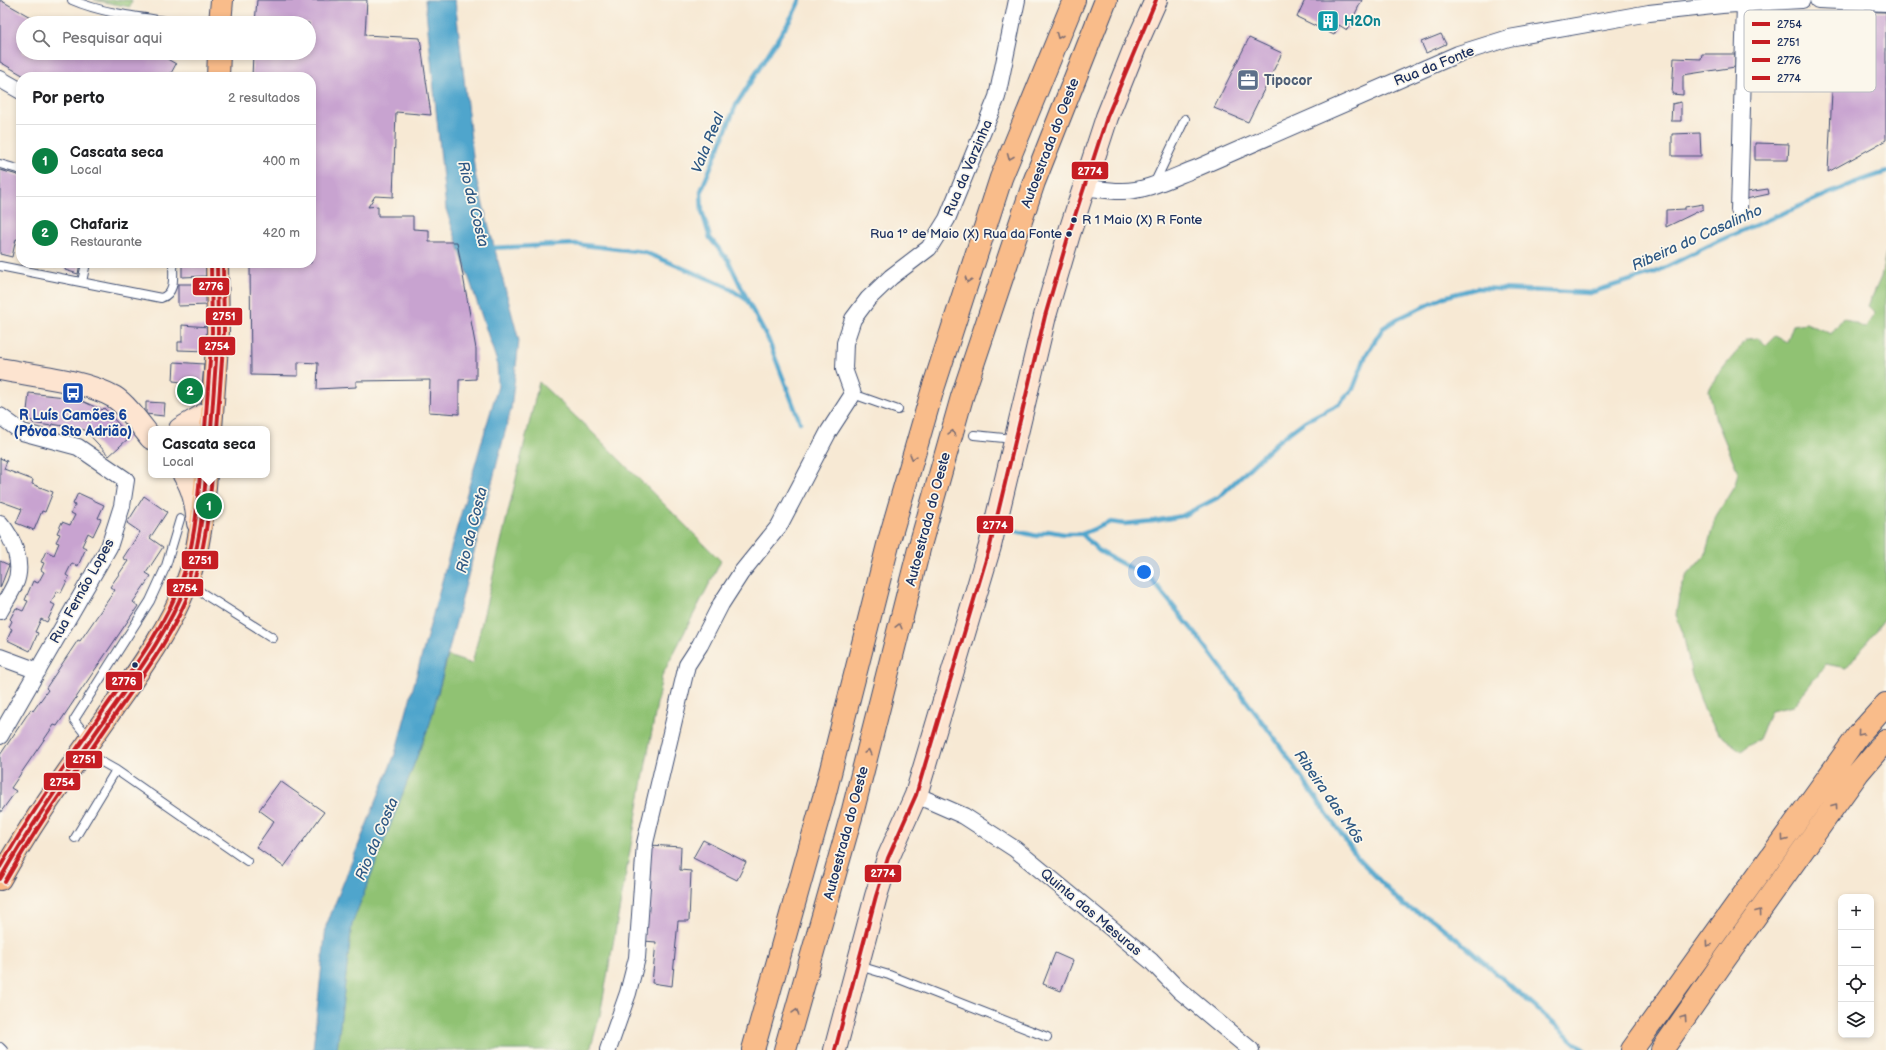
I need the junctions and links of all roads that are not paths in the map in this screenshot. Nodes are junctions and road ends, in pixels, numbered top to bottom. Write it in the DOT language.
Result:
graph roads {
  1 [pos="72,0"];
  2 [pos="222,0"];
  3 [pos="1017,0"];
  4 [pos="1074,0"];
  5 [pos="1106,0"];
  6 [pos="1156,0"];
  7 [pos="1802,0"];
  8 [pos="1818,0"];
  9 [pos="1886,3"];
  10 [pos="1745,4"];
  11 [pos="1745,10"];
  12 [pos="135,16"];
  13 [pos="221,16"];
  14 [pos="1744,38"];
  15 [pos="219,60"];
  16 [pos="218,72"];
  17 [pos="0,79"];
  18 [pos="16,88"];
  19 [pos="1185,119"];
  20 [pos="0,164"];
  21 [pos="16,169"];
  22 [pos="1154,184"];
  23 [pos="1083,187"];
  24 [pos="1739,210"];
  25 [pos="0,266"];
  26 [pos="85,268"];
  27 [pos="173,268"];
  28 [pos="217,268"];
  29 [pos="82,282"];
  30 [pos="0,370"];
  31 [pos="853,394"];
  32 [pos="898,410"];
  33 [pos="0,416"];
  34 [pos="212,420"];
  35 [pos="191,426"];
  36 [pos="145,430"];
  37 [pos="974,435"];
  38 [pos="1014,440"];
  39 [pos="186,478"];
  40 [pos="206,478"];
  41 [pos="180,519"];
  42 [pos="0,523"];
  43 [pos="200,534"];
  44 [pos="187,583"];
  45 [pos="0,611"];
  46 [pos="273,638"];
  47 [pos="0,657"];
  48 [pos="38,671"];
  49 [pos="1886,704"];
  50 [pos="0,736"];
  51 [pos="1886,740"];
  52 [pos="87,746"];
  53 [pos="116,770"];
  54 [pos="916,795"];
  55 [pos="75,838"];
  56 [pos="247,861"];
  57 [pos="0,879"];
  58 [pos="858,965"];
  59 [pos="1047,1036"];
  60 [pos="0,1048"];
  61 [pos="3,1050"];
  62 [pos="608,1050"];
  63 [pos="753,1050"];
  64 [pos="785,1050"];
  65 [pos="835,1050"];
  66 [pos="1252,1050"];
  67 [pos="1632,1050"];
  68 [pos="1662,1050"];
  1 -- 12 [label="lane"];
  2 -- 13 [label="main road"];
  3 -- 31 [label="street, Rua da Varzinha"];
  4 -- 63 [label="main road, one-way"];
  64 -- 5 [label="main road, Autoestrada do Oeste, one-way"];
  6 -- 23 [label="street"];
  7 -- 10 [label="street, Rua da Fonte"];
  8 -- 9 [label="street"];
  10 -- 11 [label="street"];
  10 -- 22 [label="street, Rua da Fonte"];
  14 -- 24 [label="street"];
  15 -- 16 [label="main road"];
  17 -- 18 [label="street"];
  19 -- 22 [label="lane"];
  20 -- 21 [label="lane"];
  22 -- 23 [label="street, Rua da Fonte"];
  23 -- 38 [label="street"];
  25 -- 29 [label="lane"];
  26 -- 29 [label="lane"];
  27 -- 29 [label="lane"];
  28 -- 34 [label="main road"];
  30 -- 36 [label="street"];
  31 -- 32 [label="lane"];
  31 -- 62 [label="street"];
  33 -- 48 [label="street, Rua Fernão Lopes"];
  34 -- 35 [label="street"];
  37 -- 38 [label="lane"];
  38 -- 54 [label="street"];
  39 -- 43 [label="street"];
  40 -- 43 [label="main road"];
  41 -- 52 [label="lane"];
  42 -- 45 [label="street"];
  43 -- 44 [label="main road"];
  44 -- 46 [label="lane"];
  44 -- 52 [label="main road"];
  47 -- 48 [label="street"];
  48 -- 50 [label="street, Rua Fernão Lopes"];
  49 -- 67 [label="main road, one-way"];
  68 -- 51 [label="main road, one-way"];
  52 -- 53 [label="lane"];
  52 -- 57 [label="main road"];
  53 -- 55 [label="lane"];
  53 -- 56 [label="lane"];
  54 -- 58 [label="street"];
  54 -- 66 [label="street, Quinta das Mesuras"];
  58 -- 59 [label="lane"];
  58 -- 65 [label="street"];
  60 -- 61 [label="lane"];
}
